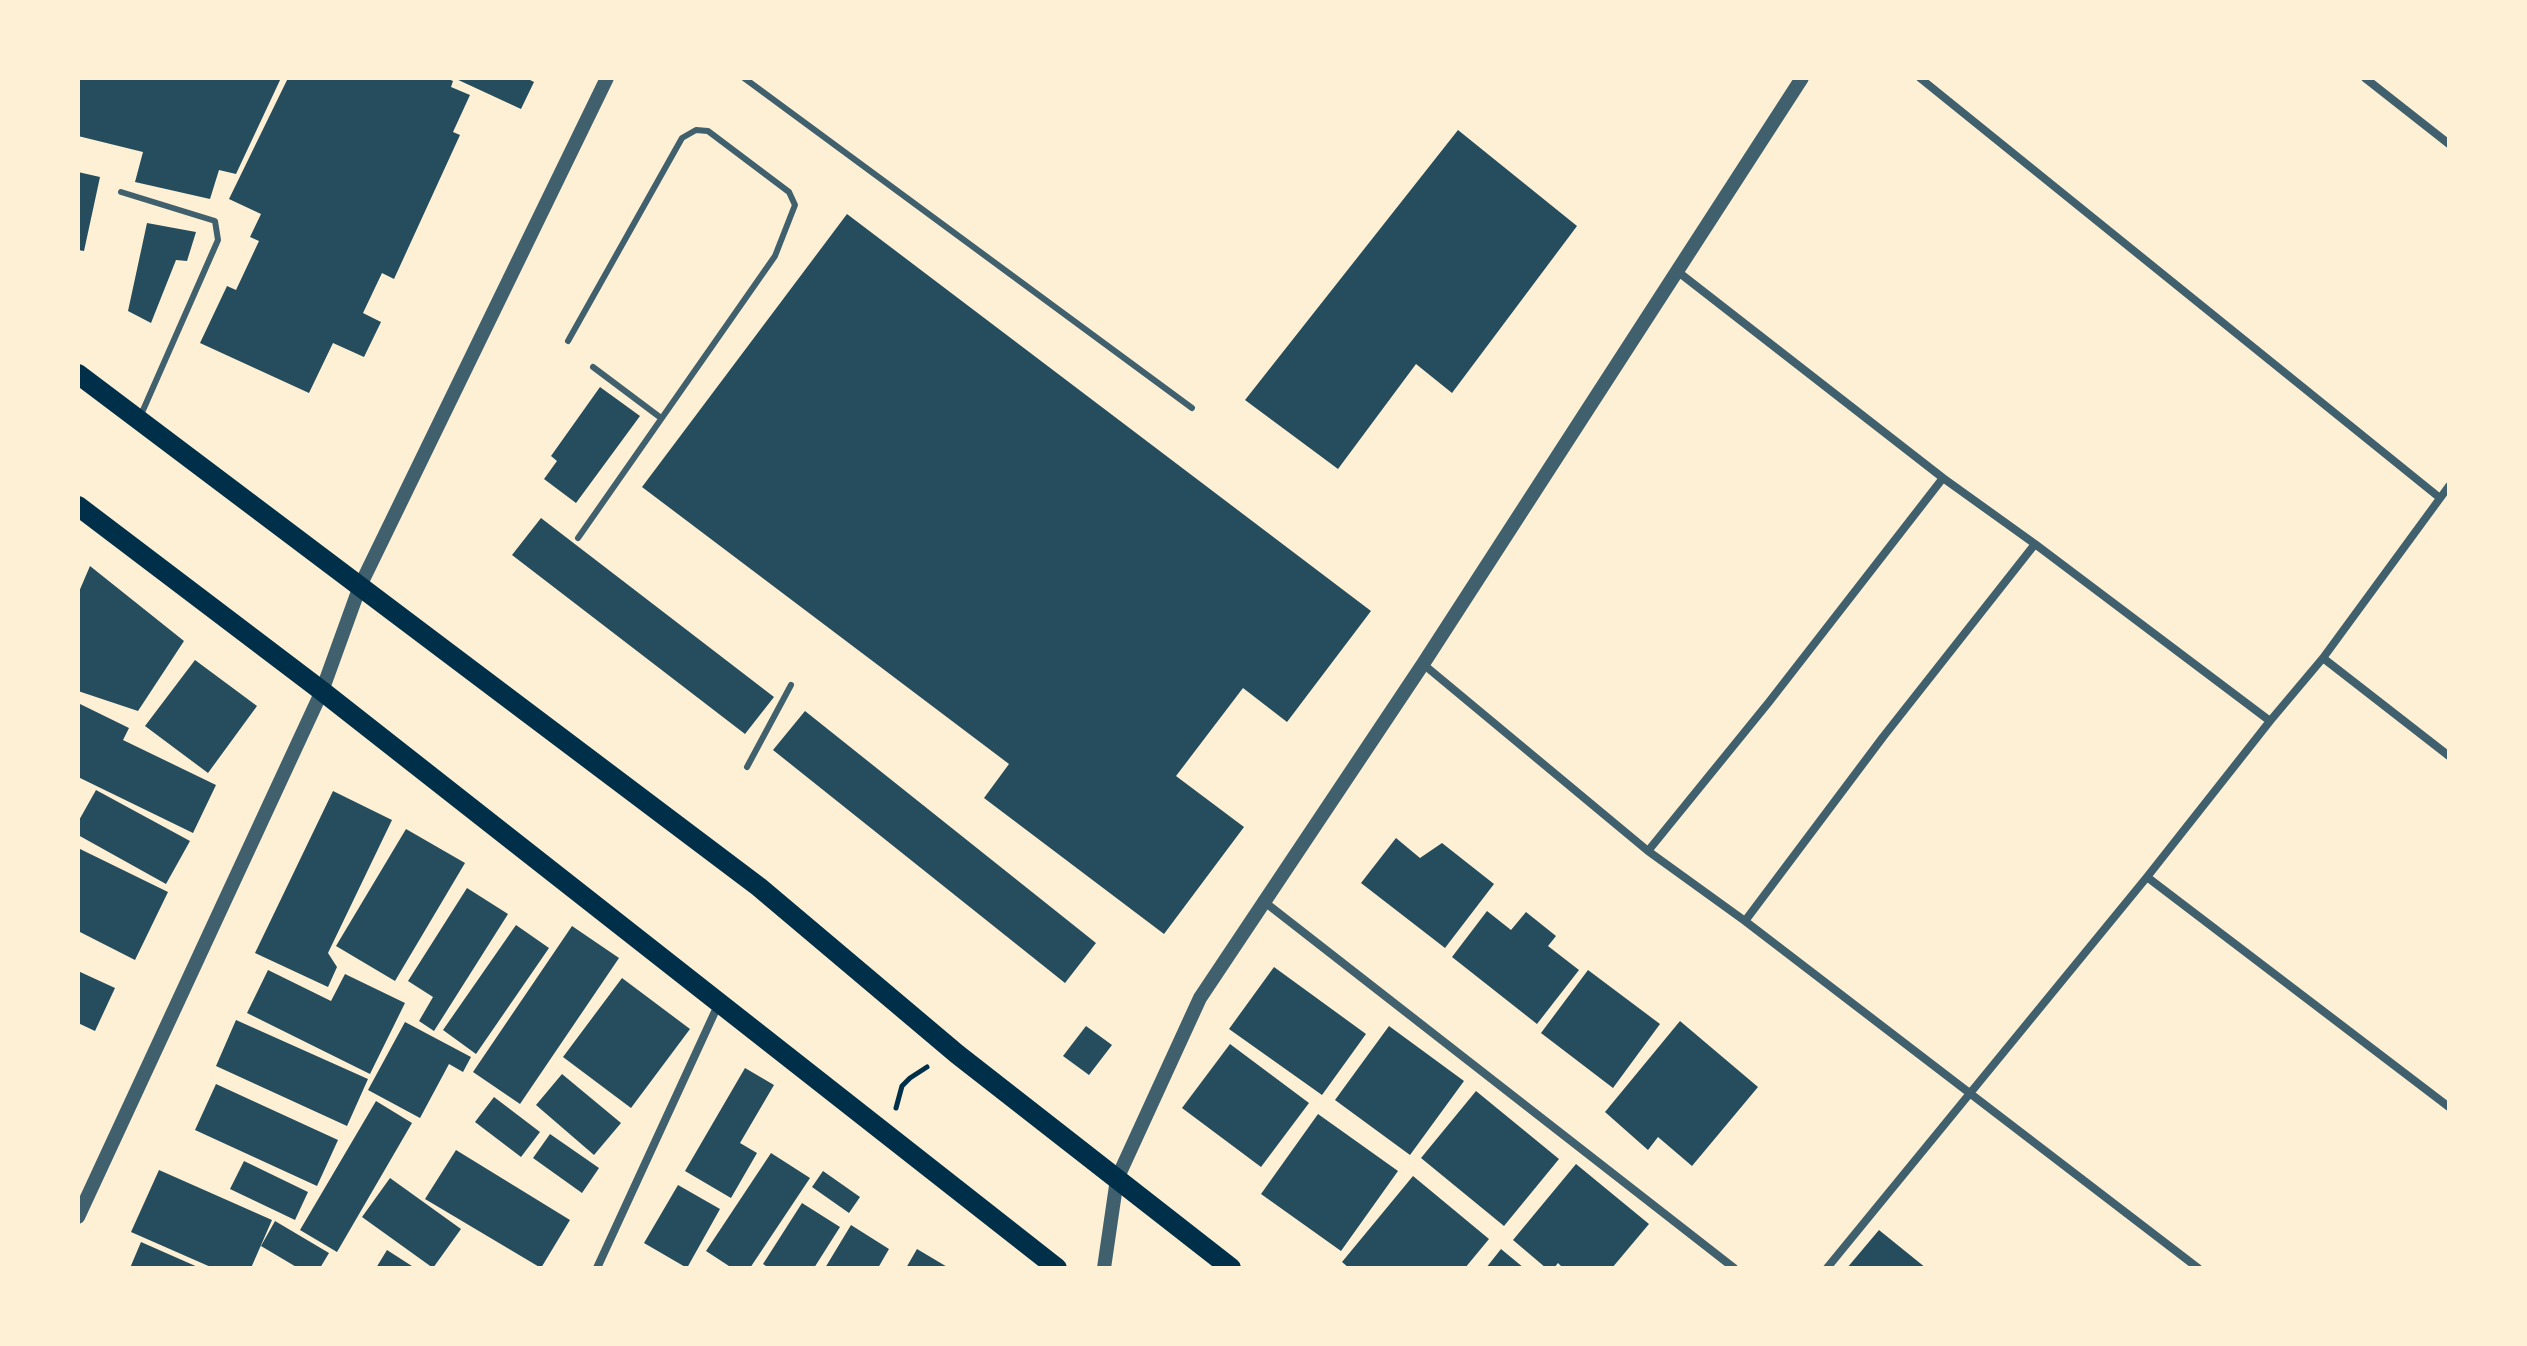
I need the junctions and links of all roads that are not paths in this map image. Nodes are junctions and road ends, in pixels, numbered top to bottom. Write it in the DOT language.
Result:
graph roads {
  1 [pos="607,78"];
  2 [pos="744,78"];
  3 [pos="1802,78"];
  4 [pos="1920,78"];
  5 [pos="2365,78"];
  6 [pos="2449,144"];
  7 [pos="121,192"];
  8 [pos="1677,271"];
  9 [pos="568,341"];
  10 [pos="593,367"];
  11 [pos="78,374"];
  12 [pos="1192,408"];
  13 [pos="661,418"];
  14 [pos="139,420"];
  15 [pos="1943,478"];
  16 [pos="2449,486"];
  17 [pos="2440,498"];
  18 [pos="78,506"];
  19 [pos="578,538"];
  20 [pos="2035,544"];
  21 [pos="360,586"];
  22 [pos="2323,658"];
  23 [pos="1423,664"];
  24 [pos="791,685"];
  25 [pos="322,691"];
  26 [pos="2270,721"];
  27 [pos="2449,756"];
  28 [pos="747,767"];
  29 [pos="1648,851"];
  30 [pos="2147,877"];
  31 [pos="1262,900"];
  32 [pos="1745,921"];
  33 [pos="720,1002"];
  34 [pos="1969,1094"];
  35 [pos="2449,1107"];
  36 [pos="1117,1179"];
  37 [pos="78,1217"];
  38 [pos="597,1268"];
  39 [pos="1057,1268"];
  40 [pos="1104,1268"];
  41 [pos="1231,1268"];
  42 [pos="1734,1268"];
  43 [pos="1827,1268"];
  44 [pos="2198,1268"];
  1 -- 21 [label="street"];
  2 -- 12 [label="lane"];
  3 -- 8 [label="street"];
  4 -- 17 [label="street"];
  5 -- 6 [label="street"];
  7 -- 14 [label="lane"];
  8 -- 15 [label="street"];
  8 -- 23 [label="street"];
  9 -- 13 [label="lane"];
  10 -- 13 [label="lane"];
  11 -- 14 [label="main road"];
  13 -- 19 [label="lane"];
  14 -- 21 [label="main road"];
  15 -- 20 [label="street"];
  15 -- 29 [label="street"];
  16 -- 17 [label="street"];
  17 -- 22 [label="street"];
  18 -- 25 [label="main road"];
  20 -- 26 [label="street"];
  20 -- 32 [label="street"];
  21 -- 25 [label="street"];
  21 -- 36 [label="main road"];
  22 -- 26 [label="street"];
  22 -- 27 [label="street"];
  23 -- 29 [label="street"];
  23 -- 31 [label="street"];
  24 -- 28 [label="lane"];
  25 -- 33 [label="main road"];
  25 -- 37 [label="street"];
  26 -- 30 [label="street"];
  29 -- 32 [label="street"];
  30 -- 34 [label="street"];
  30 -- 35 [label="street"];
  31 -- 36 [label="street"];
  31 -- 42 [label="street"];
  32 -- 34 [label="street"];
  33 -- 38 [label="street"];
  33 -- 39 [label="main road"];
  34 -- 43 [label="street"];
  34 -- 44 [label="street"];
  36 -- 40 [label="street"];
  36 -- 41 [label="main road"];
}
